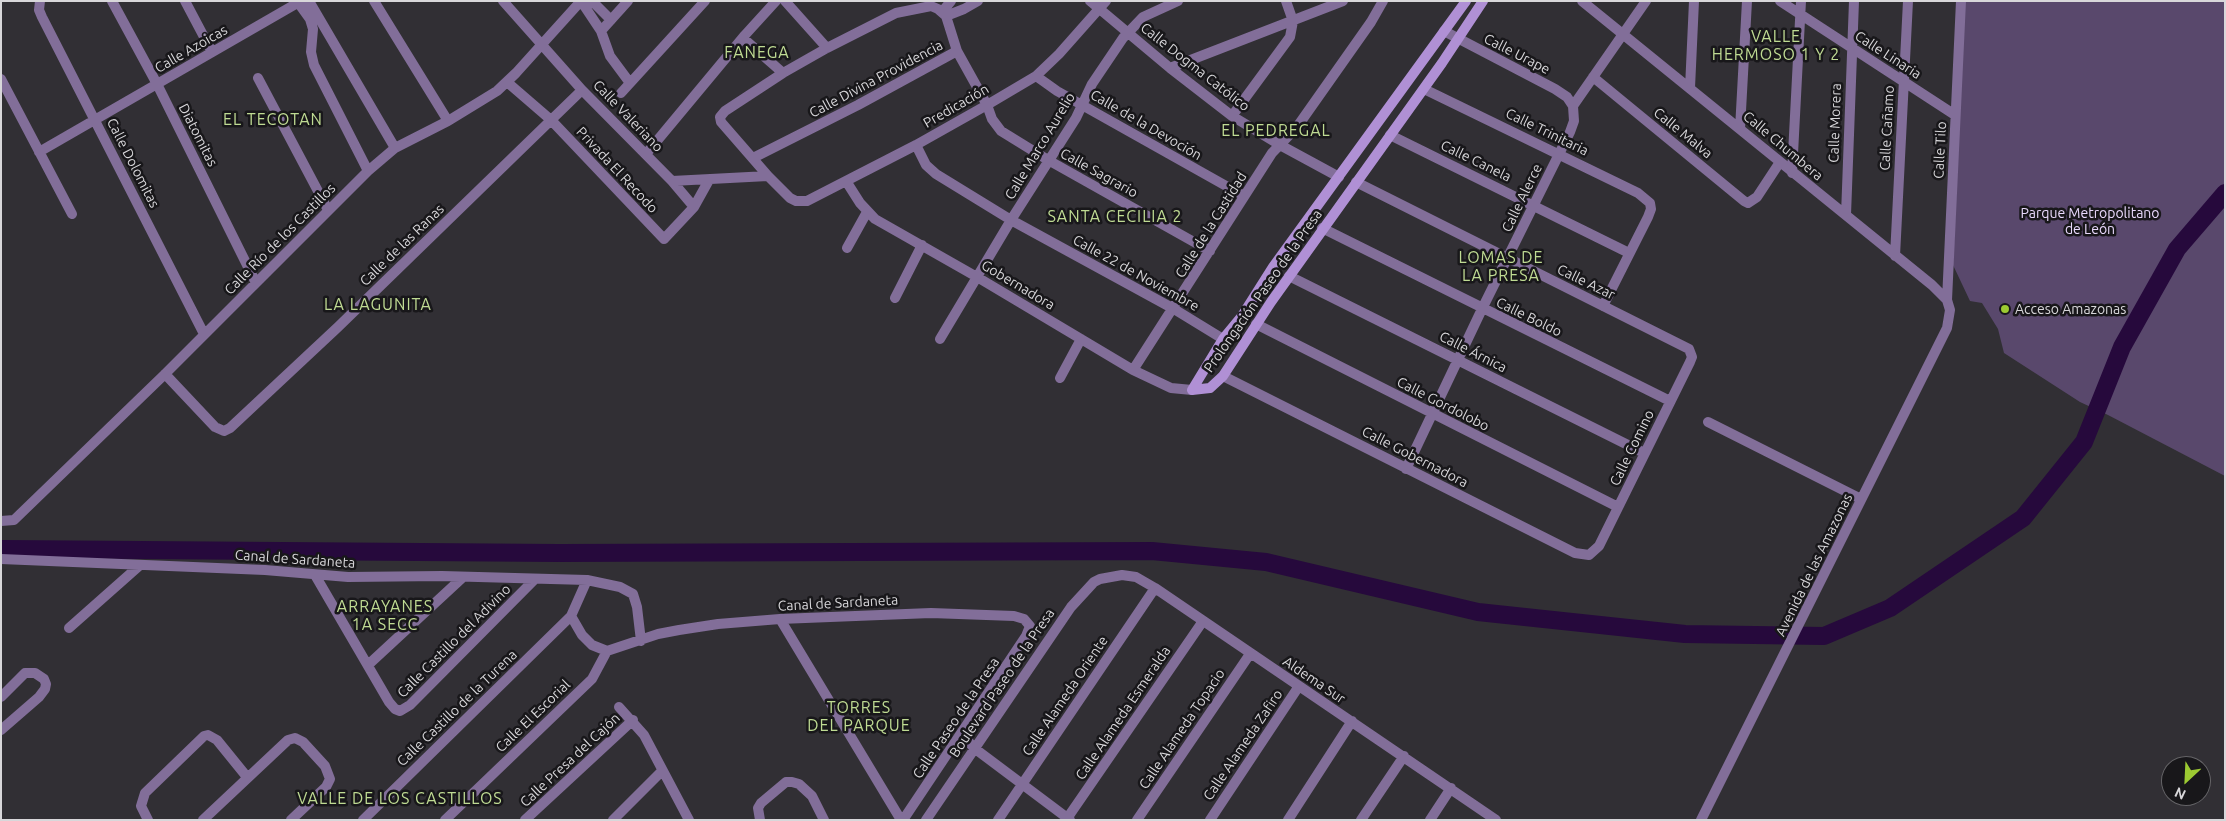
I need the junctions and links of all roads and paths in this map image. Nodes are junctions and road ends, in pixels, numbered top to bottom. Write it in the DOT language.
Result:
graph roads {
  1 [pos="112,1"];
  2 [pos="185,1"];
  3 [pos="374,1"];
  4 [pos="503,1"];
  5 [pos="582,1"];
  6 [pos="592,1"];
  7 [pos="628,1"];
  8 [pos="705,1"];
  9 [pos="776,1"];
  10 [pos="785,1"];
  11 [pos="951,1"];
  12 [pos="978,1"];
  13 [pos="1090,1"];
  14 [pos="1178,1"];
  15 [pos="1286,1"];
  16 [pos="1343,1"];
  17 [pos="1383,1"];
  18 [pos="1466,1"];
  19 [pos="1482,1"];
  20 [pos="1646,1"];
  21 [pos="1694,1"];
  22 [pos="1747,1"];
  23 [pos="1780,1"];
  24 [pos="1801,1"];
  25 [pos="1854,1"];
  26 [pos="1908,1"];
  27 [pos="1961,1"];
  28 [pos="40,2"];
  29 [pos="301,2"];
  30 [pos="1583,2"];
  31 [pos="1103,5"];
  32 [pos="944,14"];
  33 [pos="1800,14"];
  34 [pos="611,20"];
  35 [pos="1293,21"];
  36 [pos="1128,31"];
  37 [pos="1444,31"];
  38 [pos="601,32"];
  39 [pos="1623,35"];
  40 [pos="743,38"];
  41 [pos="1458,39"];
  42 [pos="542,45"];
  43 [pos="827,48"];
  44 [pos="1852,48"];
  45 [pos="957,51"];
  46 [pos="212,52"];
  47 [pos="1170,68"];
  48 [pos="783,73"];
  49 [pos="1036,76"];
  50 [pos="1593,77"];
  51 [pos="258,78"];
  52 [pos="1,80"];
  53 [pos="1903,81"];
  54 [pos="508,82"];
  55 [pos="630,83"];
  56 [pos="157,84"];
  57 [pos="1690,88"];
  58 [pos="1424,89"];
  59 [pos="582,90"];
  60 [pos="621,93"];
  61 [pos="1082,104"];
  62 [pos="987,105"];
  63 [pos="1573,106"];
  64 [pos="1955,115"];
  65 [pos="1232,116"];
  66 [pos="95,120"];
  67 [pos="551,120"];
  68 [pos="448,121"];
  69 [pos="1740,129"];
  70 [pos="1390,135"];
  71 [pos="916,145"];
  72 [pos="1280,145"];
  73 [pos="395,148"];
  74 [pos="39,152"];
  75 [pos="1559,153"];
  76 [pos="646,154"];
  77 [pos="753,158"];
  78 [pos="1048,160"];
  79 [pos="1780,162"];
  80 [pos="368,171"];
  81 [pos="1792,172"];
  82 [pos="768,176"];
  83 [pos="1339,177"];
  84 [pos="708,180"];
  85 [pos="672,181"];
  86 [pos="846,181"];
  87 [pos="1356,182"];
  88 [pos="1244,196"];
  89 [pos="1534,205"];
  90 [pos="694,207"];
  91 [pos="328,210"];
  92 [pos="867,212"];
  93 [pos="72,214"];
  94 [pos="1846,215"];
  95 [pos="1011,220"];
  96 [pos="1322,228"];
  97 [pos="922,245"];
  98 [pos="847,248"];
  99 [pos="1210,251"];
  100 [pos="1629,254"];
  101 [pos="1895,256"];
  102 [pos="1508,258"];
  103 [pos="977,276"];
  104 [pos="1289,276"];
  105 [pos="256,283"];
  106 [pos="895,298"];
  107 [pos="1947,300"];
  108 [pos="1603,306"];
  109 [pos="1174,309"];
  110 [pos="1482,309"];
  111 [pos="1256,324"];
  112 [pos="204,334"];
  113 [pos="940,339"];
  114 [pos="1082,339"];
  115 [pos="1223,340"];
  116 [pos="1692,357"];
  117 [pos="1458,360"];
  118 [pos="1133,370"];
  119 [pos="166,374"];
  120 [pos="1223,376"];
  121 [pos="1060,378"];
  122 [pos="1192,390"];
  123 [pos="1670,402"];
  124 [pos="1433,415"];
  125 [pos="1708,422"];
  126 [pos="1644,453"];
  127 [pos="1406,469"];
  128 [pos="1861,499"];
  129 [pos="1618,507"];
  130 [pos="1,521"];
  131 [pos="1595,551"];
  132 [pos="1,559"];
  133 [pos="139,566"];
  134 [pos="315,575"];
  135 [pos="1113,576"];
  136 [pos="462,578"];
  137 [pos="535,579"];
  138 [pos="587,580"];
  139 [pos="1155,588"];
  140 [pos="571,616"];
  141 [pos="780,619"];
  142 [pos="1203,621"];
  143 [pos="69,628"];
  144 [pos="1029,631"];
  145 [pos="641,641"];
  146 [pos="606,651"];
  147 [pos="1250,654"];
  148 [pos="368,665"];
  149 [pos="1299,686"];
  150 [pos="1,696"];
  151 [pos="619,707"];
  152 [pos="633,720"];
  153 [pos="1352,721"];
  154 [pos="1,730"];
  155 [pos="962,734"];
  156 [pos="974,748"];
  157 [pos="1404,756"];
  158 [pos="662,771"];
  159 [pos="247,777"];
  160 [pos="1022,784"];
  161 [pos="1451,788"];
  162 [pos="303,816"];
  163 [pos="1068,819"];
  164 [pos="148,820"];
  165 [pos="203,820"];
  166 [pos="291,820"];
  167 [pos="363,820"];
  168 [pos="445,820"];
  169 [pos="525,820"];
  170 [pos="613,820"];
  171 [pos="689,820"];
  172 [pos="760,820"];
  173 [pos="824,820"];
  174 [pos="902,820"];
  175 [pos="926,820"];
  176 [pos="998,820"];
  177 [pos="1137,820"];
  178 [pos="1210,820"];
  179 [pos="1288,820"];
  180 [pos="1360,820"];
  181 [pos="1430,820"];
  182 [pos="1496,820"];
  183 [pos="1701,820"];
  1 -- 56 [label="street, Diatomitas"];
  2 -- 46 [label="street"];
  3 -- 68 [label="street"];
  4 -- 42 [label="street, Calle Valeriano"];
  5 -- 38 [label="street"];
  5 -- 42 [label="street, Calle Río de los Castillos"];
  6 -- 34 [label="street"];
  7 -- 34 [label="street"];
  8 -- 55 [label="street"];
  9 -- 40 [label="street"];
  10 -- 43 [label="street"];
  11 -- 32 [label="street"];
  12 -- 32 [label="street"];
  13 -- 31 [label="street, Calle Dogma Católico"];
  14 -- 36 [label="street, Calle Marco Aurelio"];
  15 -- 35 [label="street"];
  16 -- 35 [label="street"];
  17 -- 72 [label="street, Calle de la Castidad"];
  18 -- 37 [label="street, Prolongación Paseo de la Presa"];
  19 -- 41 [label="street, Prolongación Paseo de la Presa"];
  20 -- 39 [label="street, Calle Alerce"];
  21 -- 57 [label="street"];
  22 -- 69 [label="street"];
  23 -- 33 [label="street, Calle Linaria"];
  24 -- 33 [label="street"];
  25 -- 44 [label="street, Calle Morera"];
  26 -- 53 [label="street, Calle Cañamo"];
  27 -- 64 [label="street, Calle Tilo"];
  28 -- 66 [label="street, Calle Dolomitas"];
  29 -- 46 [label="street, Calle Azoicas"];
  29 -- 73 [label="street"];
  29 -- 80 [label="street"];
  30 -- 39 [label="street, Calle Chumbera"];
  31 -- 36 [label="street, Calle Dogma Católico"];
  31 -- 49 [label="street, Predicación"];
  32 -- 43 [label="street"];
  32 -- 45 [label="street"];
  33 -- 44 [label="street, Calle Linaria"];
  33 -- 81 [label="street"];
  34 -- 38 [label="street"];
  35 -- 47 [label="street"];
  35 -- 65 [label="street"];
  36 -- 47 [label="street, Calle Dogma Católico"];
  36 -- 61 [label="street, Calle Marco Aurelio"];
  37 -- 41 [label="street, Calle Urape"];
  37 -- 83 [label="street, Prolongación Paseo de la Presa"];
  38 -- 55 [label="street"];
  39 -- 50 [label="street, Calle Alerce"];
  39 -- 57 [label="street, Calle Chumbera"];
  40 -- 48 [label="street"];
  40 -- 76 [label="street"];
  41 -- 58 [label="street, Prolongación Paseo de la Presa"];
  41 -- 63 [label="street, Calle Urape"];
  42 -- 54 [label="street, Calle Río de los Castillos"];
  42 -- 59 [label="street, Calle Valeriano"];
  43 -- 48 [label="street"];
  44 -- 53 [label="street, Calle Linaria"];
  44 -- 94 [label="street, Calle Morera"];
  45 -- 62 [label="street, Calle Divina Providencia"];
  45 -- 77 [label="street, Calle Divina Providencia"];
  46 -- 56 [label="street, Calle Azoicas"];
  47 -- 65 [label="street, Calle Dogma Católico"];
  48 -- 77 [label="street"];
  49 -- 61 [label="street, Calle de la Devoción"];
  49 -- 62 [label="street, Predicación"];
  50 -- 63 [label="street, Calle Alerce"];
  50 -- 79 [label="street, Calle Malva"];
  51 -- 91 [label="street"];
  52 -- 74 [label="street"];
  53 -- 64 [label="street, Calle Linaria"];
  53 -- 101 [label="street, Calle Cañamo"];
  54 -- 67 [label="street, Privada El Recodo"];
  54 -- 68 [label="street, Calle Río de los Castillos"];
  55 -- 60 [label="street"];
  56 -- 66 [label="street, Calle Azoicas"];
  56 -- 105 [label="street, Diatomitas"];
  57 -- 69 [label="street, Calle Chumbera"];
  58 -- 70 [label="street, Prolongación Paseo de la Presa"];
  58 -- 75 [label="street, Calle Trinitaria"];
  59 -- 67 [label="street, Calle de las Ranas"];
  59 -- 76 [label="street, Calle Valeriano"];
  61 -- 78 [label="street, Calle Marco Aurelio"];
  61 -- 88 [label="street, Calle de la Devoción"];
  62 -- 71 [label="street, Predicación"];
  62 -- 78 [label="street, Calle Sagrario"];
  63 -- 75 [label="street, Calle Alerce"];
  64 -- 107 [label="street, Calle Tilo"];
  65 -- 72 [label="street, Calle Dogma Católico"];
  66 -- 74 [label="street, Calle Azoicas"];
  66 -- 112 [label="street, Calle Dolomitas"];
  67 -- 90 [label="street, Privada El Recodo"];
  67 -- 119 [label="street, Calle de las Ranas"];
  68 -- 73 [label="street, Calle Río de los Castillos"];
  69 -- 79 [label="street, Calle Chumbera"];
  70 -- 87 [label="street, Prolongación Paseo de la Presa"];
  70 -- 89 [label="street, Calle Canela"];
  71 -- 86 [label="street, Predicación"];
  71 -- 95 [label="street, Calle 22 de Noviembre"];
  72 -- 83 [label="street, Calle Dogma Católico"];
  72 -- 88 [label="street, Calle de la Castidad"];
  73 -- 80 [label="street, Calle Río de los Castillos"];
  74 -- 93 [label="street"];
  75 -- 89 [label="street, Calle Alerce"];
  75 -- 100 [label="street, Calle Trinitaria"];
  76 -- 85 [label="street, Calle Valeriano"];
  77 -- 82 [label="street"];
  78 -- 95 [label="street, Calle Marco Aurelio"];
  78 -- 99 [label="street, Calle Sagrario"];
  79 -- 81 [label="street, Calle Chumbera"];
  80 -- 91 [label="street, Calle Río de los Castillos"];
  81 -- 94 [label="street, Calle Chumbera"];
  82 -- 84 [label="street"];
  82 -- 86 [label="street, Predicación"];
  83 -- 115 [label="street, Prolongación Paseo de la Presa"];
  84 -- 85 [label="street"];
  84 -- 90 [label="street"];
  85 -- 90 [label="street, Calle Valeriano"];
  86 -- 92 [label="street, Gobernadora"];
  87 -- 96 [label="street, Prolongación Paseo de la Presa"];
  87 -- 102 [label="street, Calle Azar"];
  88 -- 99 [label="street, Calle de la Castidad"];
  89 -- 100 [label="street, Calle Canela"];
  89 -- 102 [label="street, Calle Alerce"];
  91 -- 105 [label="street, Calle Río de los Castillos"];
  92 -- 97 [label="street, Gobernadora"];
  92 -- 98 [label="street"];
  94 -- 101 [label="street, Calle Chumbera"];
  95 -- 103 [label="street, Calle Marco Aurelio"];
  95 -- 109 [label="street, Calle 22 de Noviembre"];
  96 -- 104 [label="street, Prolongación Paseo de la Presa"];
  96 -- 110 [label="street, Calle Boldo"];
  97 -- 103 [label="street, Gobernadora"];
  97 -- 106 [label="street"];
  99 -- 109 [label="street, Calle de la Castidad"];
  100 -- 108 [label="street"];
  101 -- 107 [label="street, Calle Chumbera"];
  102 -- 108 [label="street, Calle Azar"];
  102 -- 110 [label="street, Calle Alerce"];
  103 -- 113 [label="street, Calle Marco Aurelio"];
  103 -- 114 [label="street, Gobernadora"];
  104 -- 111 [label="street, Prolongación Paseo de la Presa"];
  104 -- 117 [label="street, Calle Árnica"];
  105 -- 112 [label="street, Calle Río de los Castillos"];
  107 -- 128 [label="street, Avenida de las Amazonas"];
  108 -- 116 [label="street, Calle Azar"];
  109 -- 115 [label="street, Calle 22 de Noviembre"];
  109 -- 118 [label="street, Calle de la Castidad"];
  110 -- 117 [label="street, Calle Alerce"];
  110 -- 123 [label="street, Calle Boldo"];
  111 -- 120 [label="street, Prolongación Paseo de la Presa"];
  111 -- 124 [label="street, Calle Gordolobo"];
  112 -- 119 [label="street, Calle Río de los Castillos"];
  114 -- 118 [label="street, Gobernadora"];
  114 -- 121 [label="street"];
  115 -- 122 [label="street, Prolongación Paseo de la Presa"];
  116 -- 123 [label="street, Calle Comino"];
  117 -- 124 [label="street, Calle Alerce"];
  117 -- 126 [label="street, Calle Árnica"];
  118 -- 122 [label="street, Gobernadora"];
  119 -- 130 [label="street, Calle Río de los Castillos"];
  120 -- 122 [label="street, Prolongación Paseo de la Presa"];
  120 -- 127 [label="street, Calle Gobernadora"];
  123 -- 126 [label="street, Calle Comino"];
  124 -- 127 [label="street, Calle Alerce"];
  124 -- 129 [label="street, Calle Gordolobo"];
  125 -- 128 [label="street"];
  126 -- 129 [label="street, Calle Comino"];
  127 -- 131 [label="street, Calle Gobernadora"];
  128 -- 183 [label="street, Avenida de las Amazonas"];
  129 -- 131 [label="street, Calle Comino"];
  132 -- 133 [label="street, Canal de Sardaneta"];
  133 -- 134 [label="street, Canal de Sardaneta"];
  133 -- 143 [label="street"];
  134 -- 136 [label="street, Canal de Sardaneta"];
  134 -- 148 [label="street, Calle Castillo del Adivino"];
  135 -- 139 [label="street, Aldema Sur"];
  135 -- 156 [label="street, Boulevard Paseo de la Presa"];
  136 -- 137 [label="street, Canal de Sardaneta"];
  136 -- 148 [label="street"];
  137 -- 138 [label="street, Canal de Sardaneta"];
  137 -- 148 [label="street, Calle Castillo del Adivino"];
  138 -- 140 [label="street"];
  138 -- 145 [label="street, Canal de Sardaneta"];
  139 -- 142 [label="street, Aldema Sur"];
  139 -- 160 [label="street, Calle Alameda Oriente"];
  140 -- 146 [label="street"];
  140 -- 167 [label="street, Calle Castillo de la Turena"];
  141 -- 144 [label="street, Canal de Sardaneta"];
  141 -- 145 [label="street, Canal de Sardaneta"];
  141 -- 174 [label="street"];
  142 -- 147 [label="street, Aldema Sur"];
  142 -- 163 [label="street, Calle Alameda Esmeralda"];
  144 -- 155 [label="street, Calle Paseo de la Presa"];
  145 -- 146 [label="street"];
  146 -- 168 [label="street, Calle El Escorial"];
  147 -- 149 [label="street, Aldema Sur"];
  147 -- 177 [label="street, Calle Alameda Topacio"];
  149 -- 153 [label="street, Aldema Sur"];
  149 -- 178 [label="street, Calle Alameda Zafiro"];
  150 -- 154 [label="street"];
  151 -- 152 [label="street"];
  152 -- 158 [label="street"];
  152 -- 169 [label="street, Calle Presa del Cajón"];
  153 -- 157 [label="street, Aldema Sur"];
  153 -- 179 [label="street"];
  155 -- 156 [label="street"];
  155 -- 174 [label="street, Calle Paseo de la Presa"];
  156 -- 160 [label="street"];
  156 -- 175 [label="street, Boulevard Paseo de la Presa"];
  157 -- 161 [label="street, Aldema Sur"];
  157 -- 180 [label="street"];
  158 -- 170 [label="street"];
  158 -- 171 [label="street"];
  159 -- 162 [label="street"];
  159 -- 164 [label="street"];
  159 -- 165 [label="street"];
  160 -- 163 [label="street"];
  160 -- 176 [label="street, Calle Alameda Oriente"];
  161 -- 181 [label="street"];
  161 -- 182 [label="street, Aldema Sur"];
  162 -- 166 [label="street"];
  172 -- 173 [label="street"];
}
